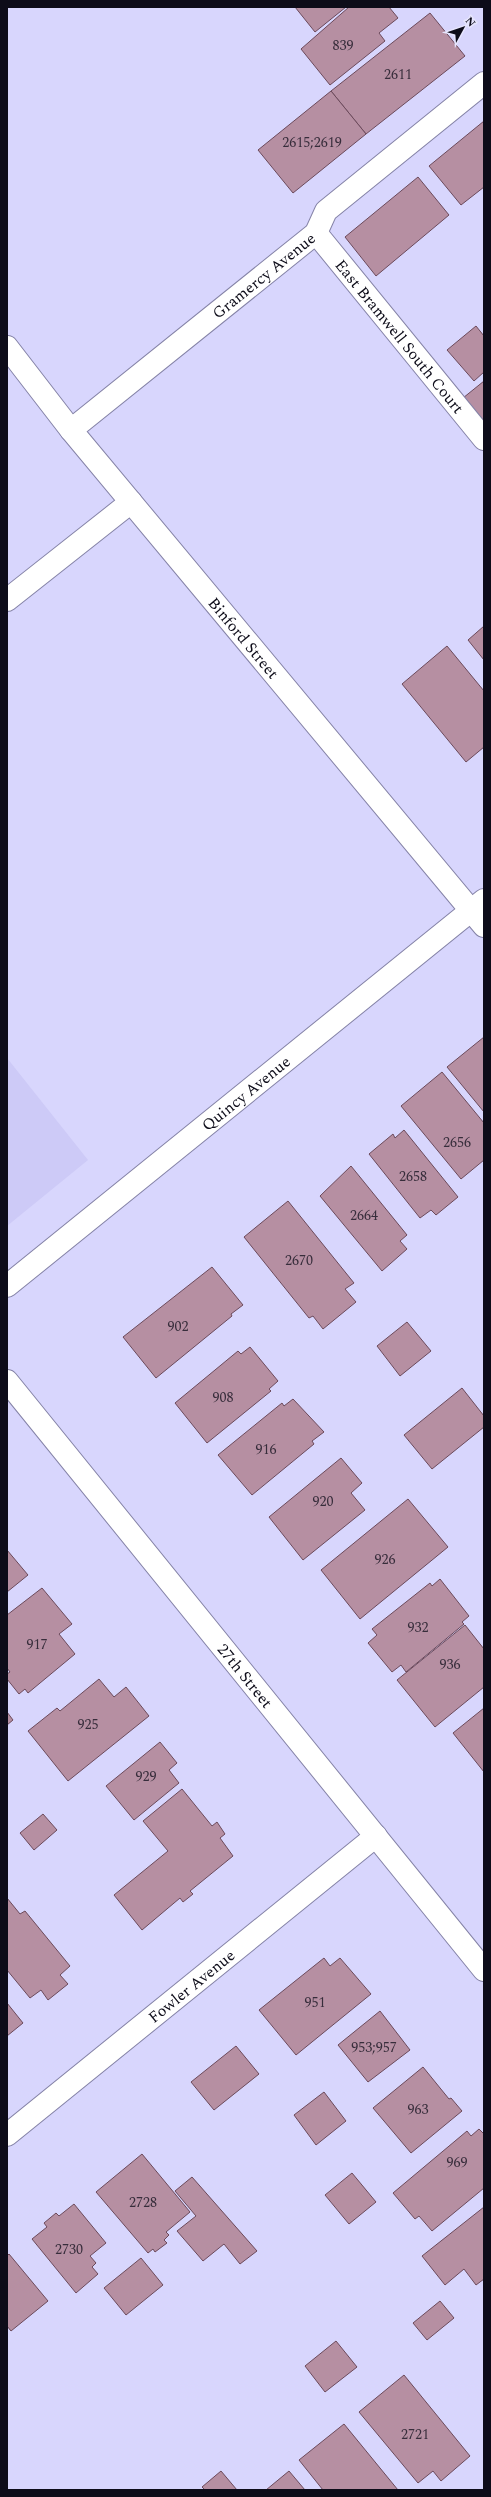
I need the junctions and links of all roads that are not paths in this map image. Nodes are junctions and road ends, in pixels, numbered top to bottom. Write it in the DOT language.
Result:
graph roads {
  1 [pos="484,83"];
  2 [pos="316,233"];
  3 [pos="7,347"];
  4 [pos="71,430"];
  5 [pos="484,439"];
  6 [pos="131,502"];
  7 [pos="7,600"];
  8 [pos="479,913"];
  9 [pos="7,1286"];
  10 [pos="7,1381"];
  11 [pos="376,1836"];
  12 [pos="484,1970"];
  13 [pos="7,2135"];
  1 -- 2 [label="street, Gramercy Avenue"];
  2 -- 4 [label="street, Gramercy Avenue"];
  2 -- 5 [label="street, East Bramwell South Court"];
  3 -- 4 [label="street, Binford Street"];
  4 -- 6 [label="street, Binford Street"];
  6 -- 7 [label="street"];
  6 -- 8 [label="street, Binford Street"];
  8 -- 9 [label="street, Quincy Avenue"];
  10 -- 11 [label="street, 27th Street"];
  11 -- 12 [label="street, 27th Street"];
  11 -- 13 [label="street, Fowler Avenue"];
}
